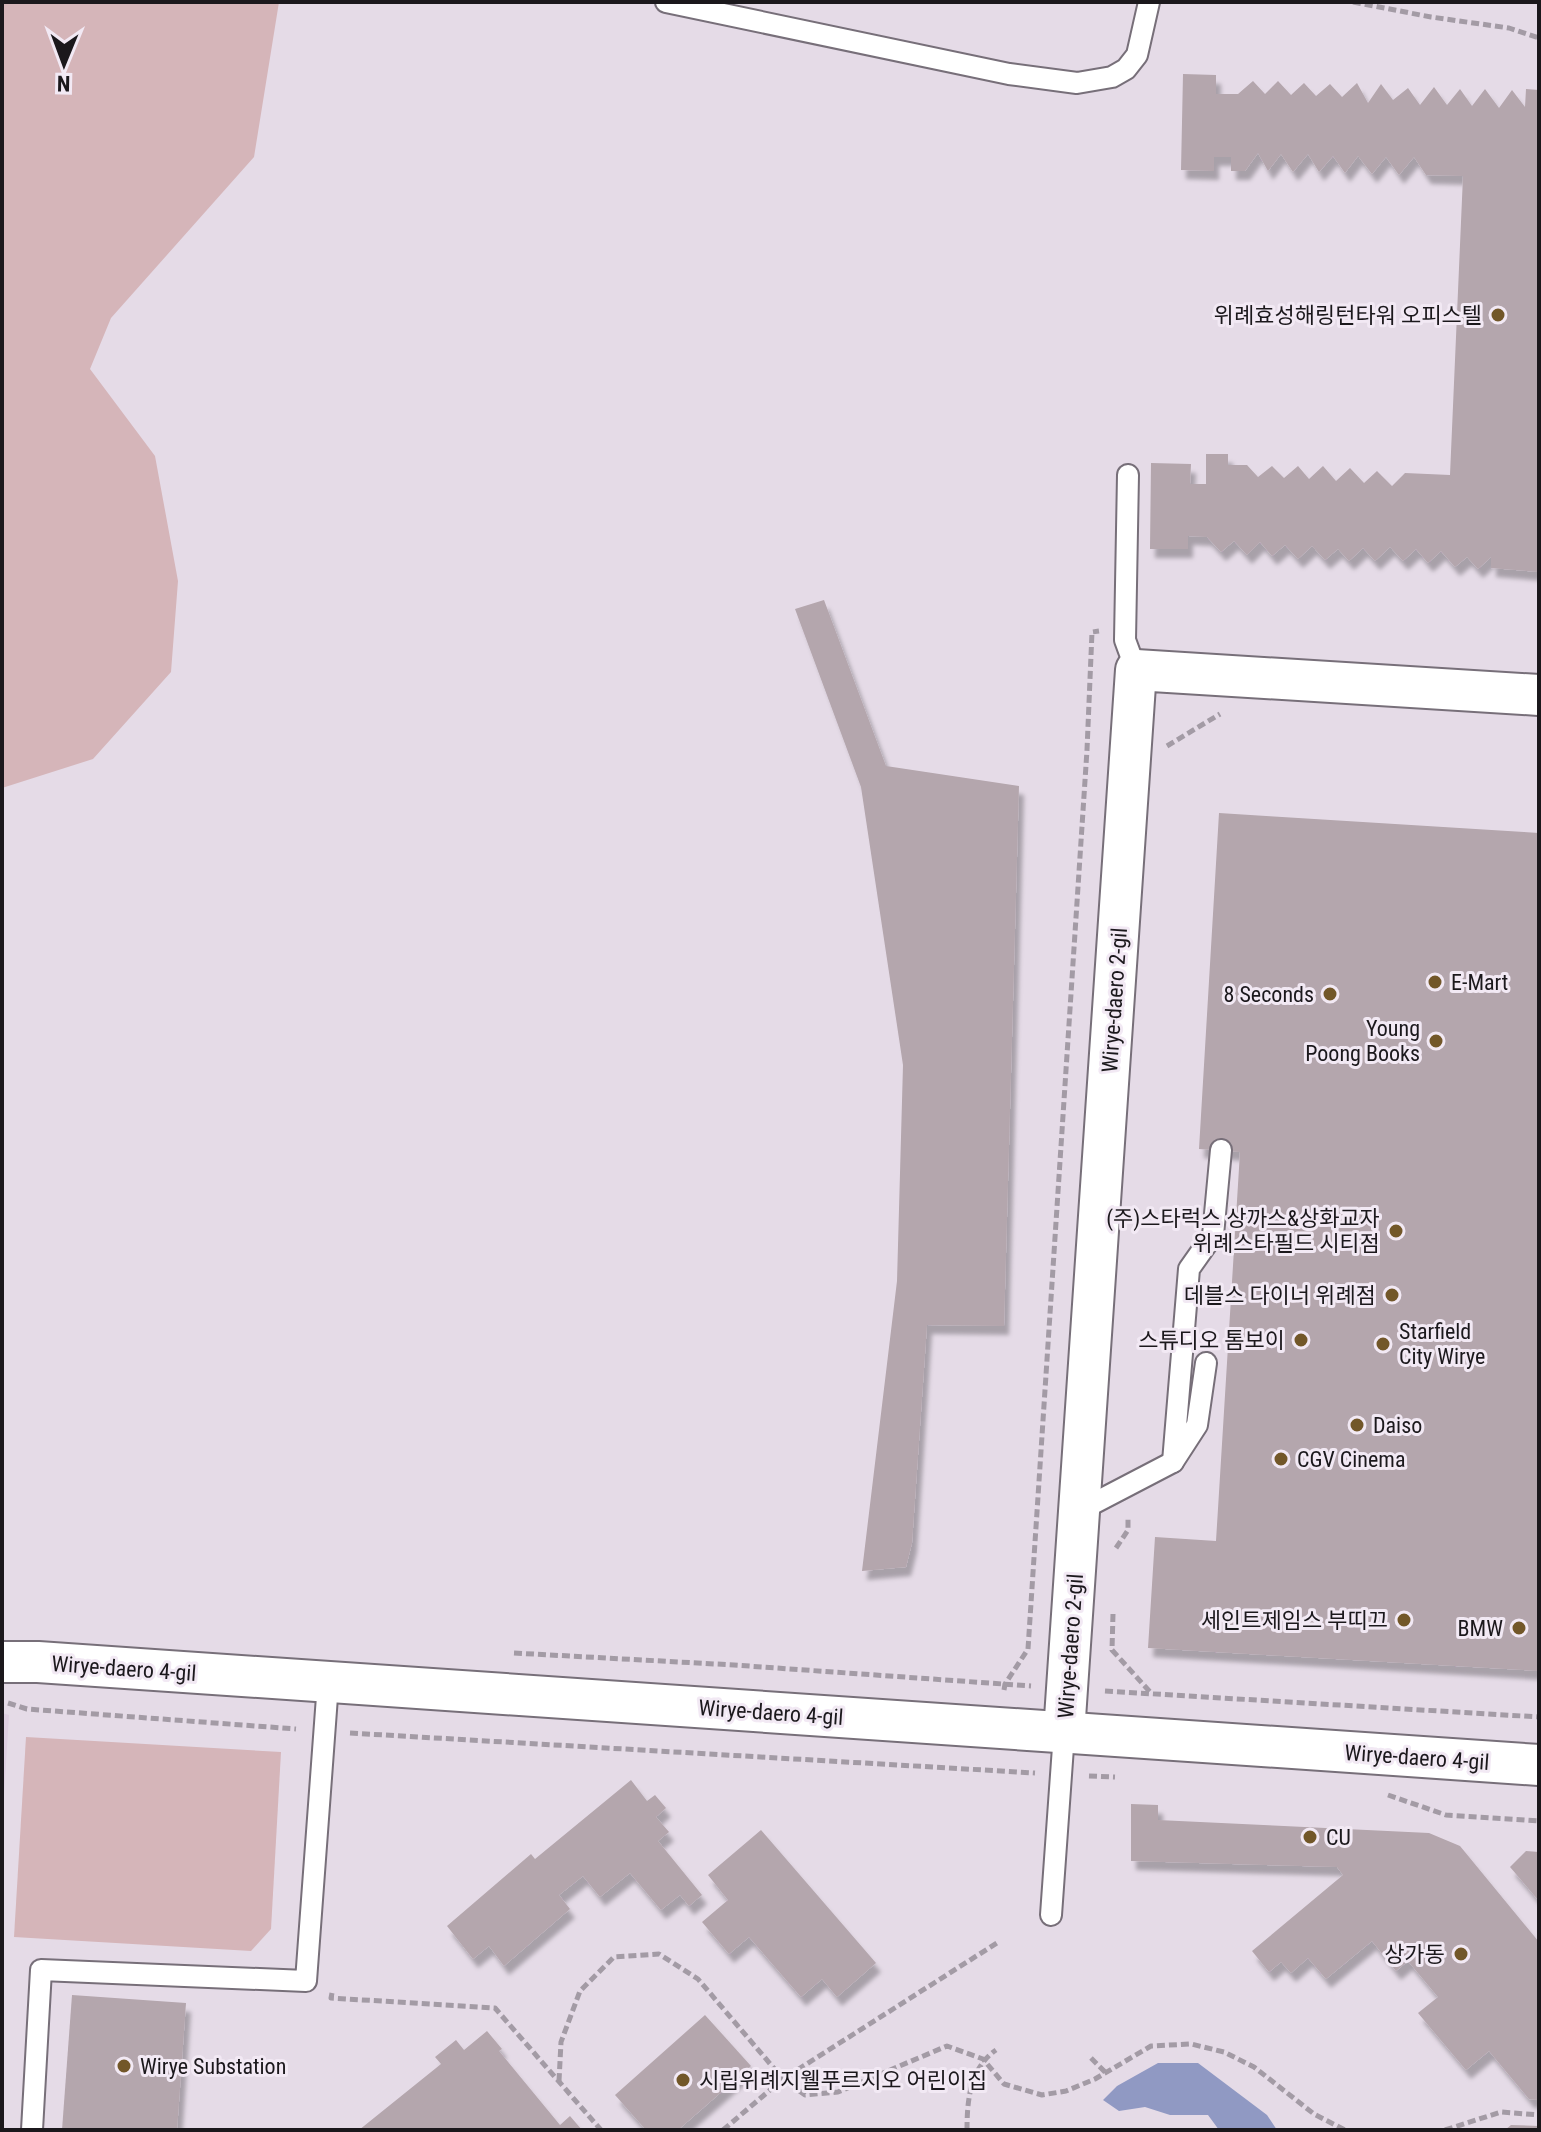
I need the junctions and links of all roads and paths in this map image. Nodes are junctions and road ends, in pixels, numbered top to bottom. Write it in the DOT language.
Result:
graph roads {
  1 [pos="666,2"];
  2 [pos="1149,2"];
  3 [pos="1353,2"];
  4 [pos="1539,38"];
  5 [pos="1128,475"];
  6 [pos="1136,670"];
  7 [pos="1539,695"];
  8 [pos="1221,713"];
  9 [pos="1164,753"];
  10 [pos="1221,1150"];
  11 [pos="1206,1363"];
  12 [pos="1173,1462"];
  13 [pos="1128,1485"];
  14 [pos="1079,1511"];
  15 [pos="1115,1561"];
  16 [pos="1114,1605"];
  17 [pos="500,1652"];
  18 [pos="2,1662"];
  19 [pos="328,1683"];
  20 [pos="1067,1689"];
  21 [pos="1152,1694"];
  22 [pos="2,1701"];
  23 [pos="1539,1717"];
  24 [pos="325,1732"];
  25 [pos="1064,1733"];
  26 [pos="1539,1765"];
  27 [pos="1061,1775"];
  28 [pos="1122,1778"];
  29 [pos="1381,1793"];
  30 [pos="1539,1821"];
  31 [pos="1051,1915"];
  32 [pos="1000,1941"];
  33 [pos="332,1983"];
  34 [pos="996,2050"];
  35 [pos="1091,2058"];
  36 [pos="983,2059"];
  37 [pos="1106,2073"];
  38 [pos="783,2079"];
  39 [pos="559,2081"];
  40 [pos="1539,2115"];
  41 [pos="32,2130"];
  42 [pos="601,2130"];
  43 [pos="723,2130"];
  44 [pos="967,2130"];
  45 [pos="1345,2130"];
  46 [pos="1445,2130"];
  1 -- 2 [label="lane"];
  3 -- 4 [label="path"];
  5 -- 6 [label="lane"];
  6 -- 7 [label="street"];
  6 -- 14 [label="street, Wirye-daero 2-gil"];
  8 -- 9 [label="path"];
  10 -- 12 [label="lane"];
  11 -- 12 [label="lane"];
  12 -- 13 [label="lane"];
  13 -- 14 [label="lane"];
  13 -- 15 [label="path"];
  14 -- 20 [label="street, Wirye-daero 2-gil"];
  16 -- 21 [label="path"];
  17 -- 20 [label="path"];
  18 -- 19 [label="street, Wirye-daero 4-gil"];
  19 -- 24 [label="lane"];
  19 -- 25 [label="street, Wirye-daero 4-gil"];
  20 -- 21 [label="path"];
  20 -- 25 [label="street, Wirye-daero 2-gil"];
  21 -- 23 [label="path"];
  22 -- 24 [label="path"];
  24 -- 27 [label="path"];
  24 -- 41 [label="lane"];
  25 -- 26 [label="street, Wirye-daero 4-gil"];
  25 -- 27 [label="lane"];
  27 -- 28 [label="path"];
  27 -- 31 [label="lane"];
  29 -- 30 [label="path"];
  32 -- 38 [label="path"];
  33 -- 39 [label="path"];
  34 -- 36 [label="path"];
  35 -- 37 [label="path"];
  36 -- 37 [label="path"];
  36 -- 38 [label="path"];
  36 -- 44 [label="path"];
  37 -- 45 [label="path"];
  38 -- 39 [label="path"];
  38 -- 43 [label="path"];
  39 -- 42 [label="path"];
  40 -- 46 [label="path"];
}
